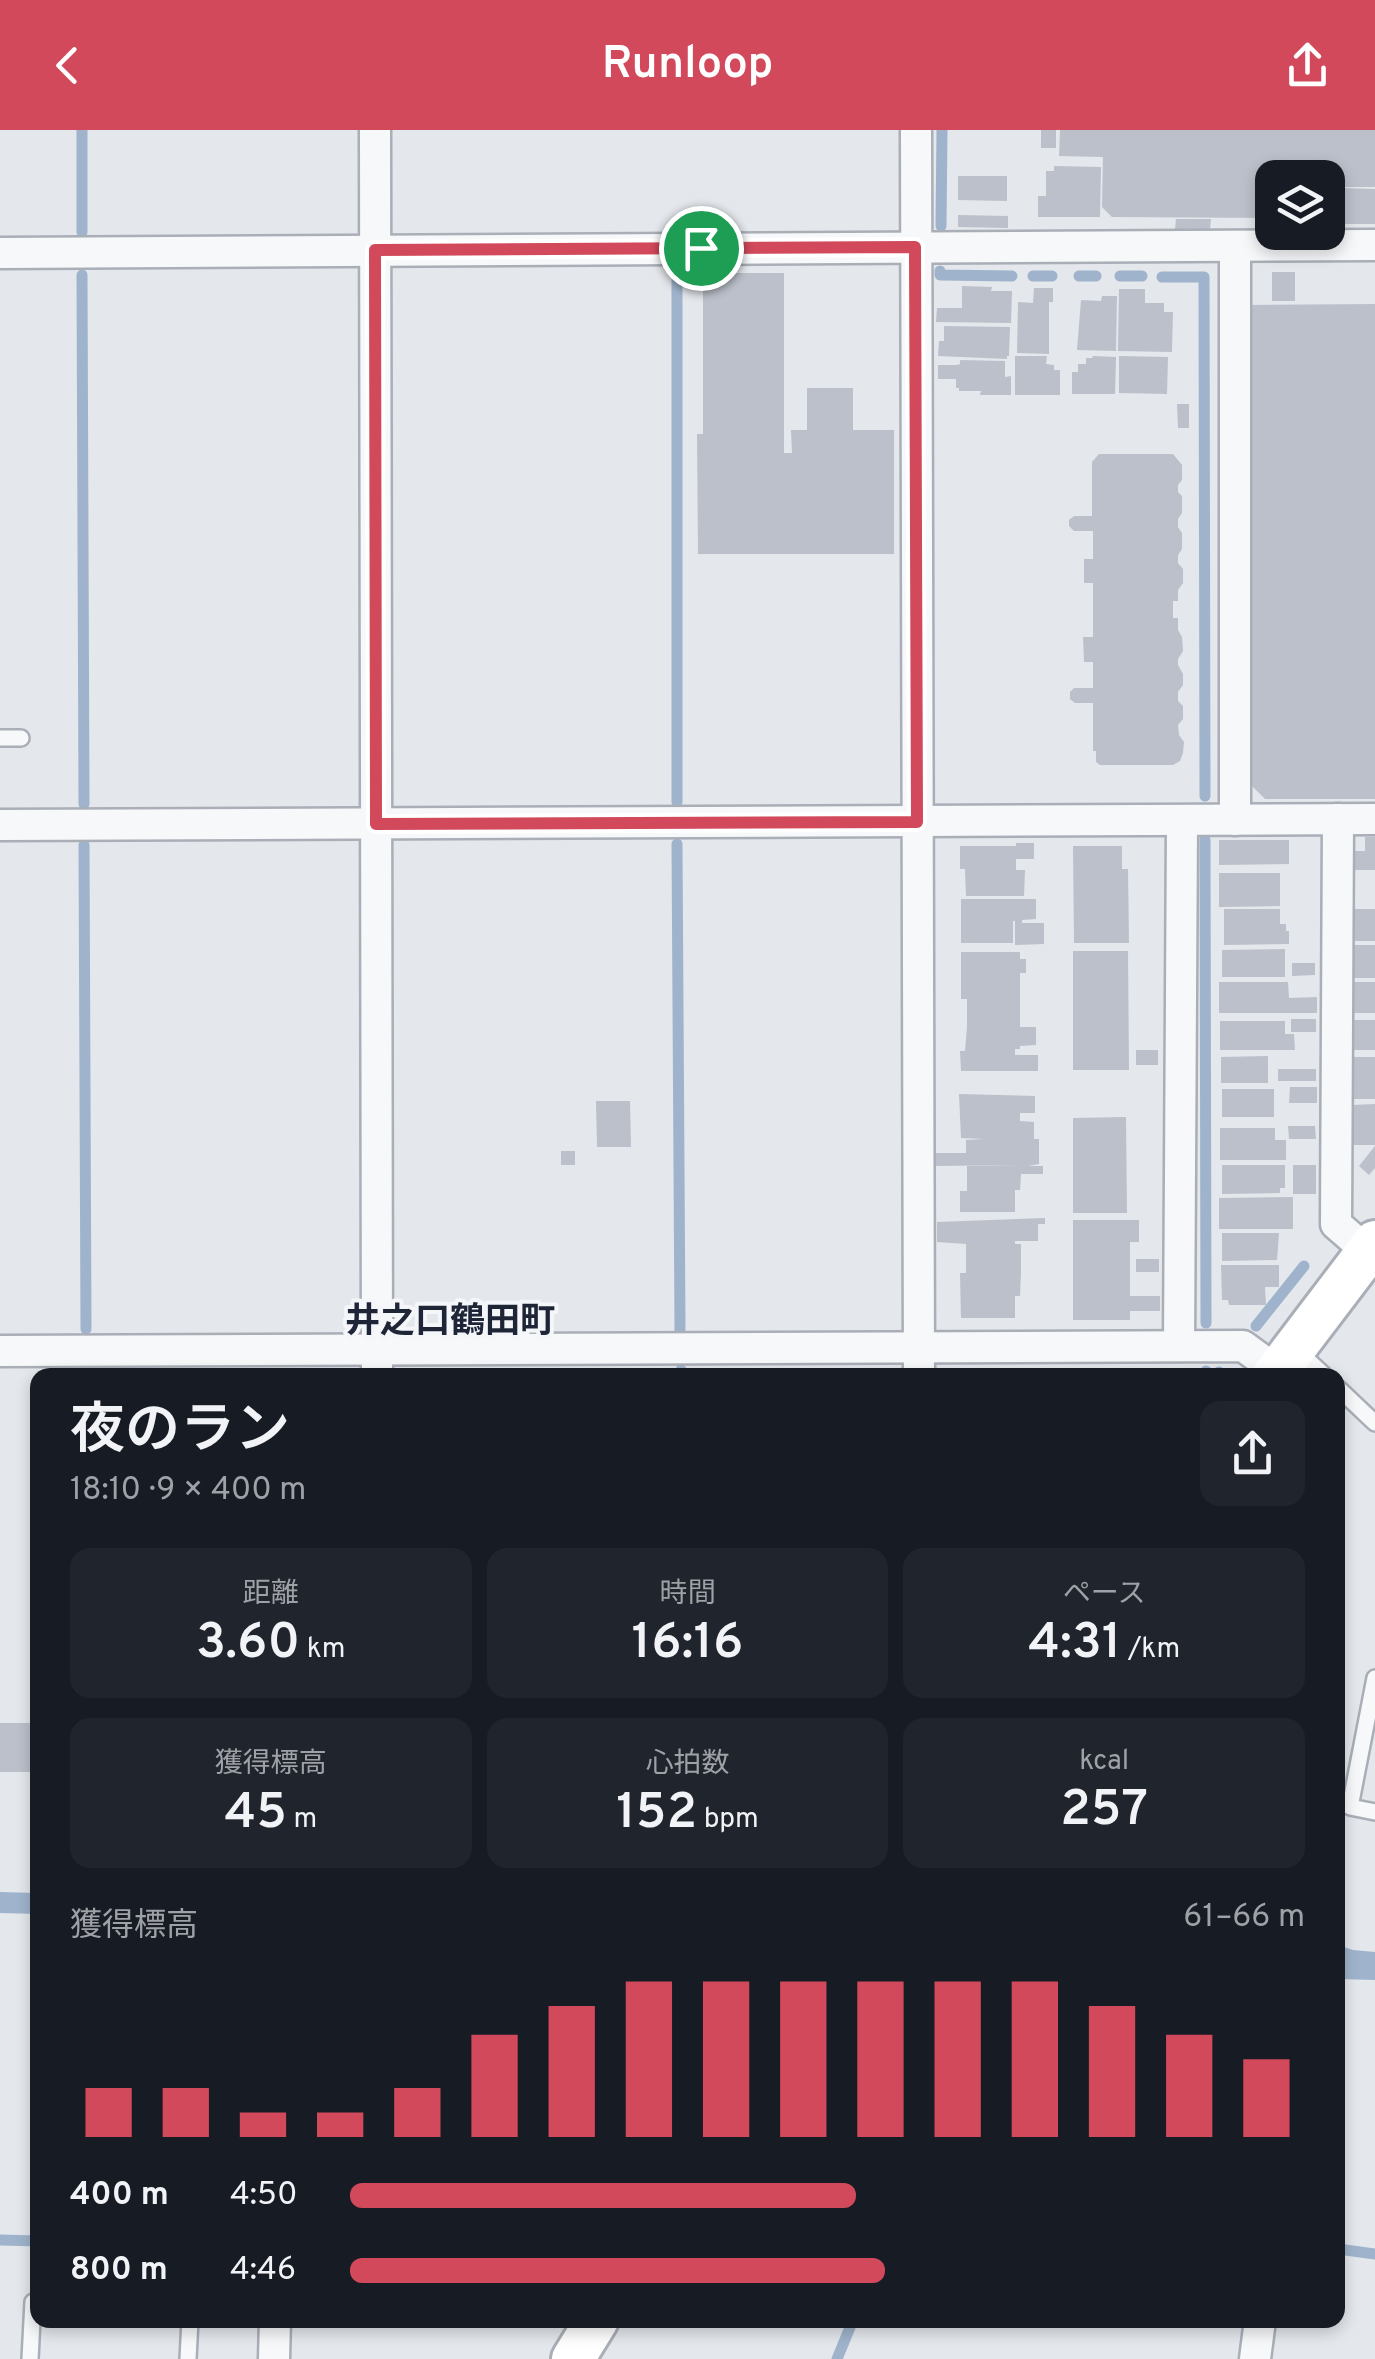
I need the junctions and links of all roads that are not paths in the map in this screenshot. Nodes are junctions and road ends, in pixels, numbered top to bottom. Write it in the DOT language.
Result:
graph roads {
  1 [pos="375,130"];
  2 [pos="916,130"];
  3 [pos="1235,246"];
  4 [pos="1375,246"];
  5 [pos="915,247"];
  6 [pos="375,250"];
  7 [pos="0,253"];
  8 [pos="0,738"];
  9 [pos="21,738"];
  10 [pos="1338,819"];
  11 [pos="1375,819"];
  12 [pos="1182,820"];
  13 [pos="1235,820"];
  14 [pos="917,822"];
  15 [pos="376,824"];
  16 [pos="0,825"];
  17 [pos="1371,1247"];
  18 [pos="1179,1346"];
  19 [pos="0,1351"];
  20 [pos="919,1361"];
  21 [pos="377,1362"];
  22 [pos="1292,1367"];
  23 [pos="1345,1395"];
  24 [pos="1375,1423"];
  25 [pos="1375,1678"];
  26 [pos="1375,1812"];
  27 [pos="32,2328"];
  28 [pos="190,2328"];
  29 [pos="275,2328"];
  30 [pos="592,2328"];
  31 [pos="1259,2328"];
  32 [pos="30,2359"];
  33 [pos="188,2359"];
  34 [pos="274,2359"];
  35 [pos="573,2359"];
  36 [pos="1255,2359"];
  1 -- 6 [label="street"];
  2 -- 5 [label="street"];
  3 -- 4 [label="street"];
  3 -- 5 [label="street"];
  3 -- 13 [label="street"];
  5 -- 6 [label="street"];
  5 -- 14 [label="street"];
  6 -- 7 [label="street"];
  6 -- 15 [label="street"];
  8 -- 9 [label="lane"];
  10 -- 11 [label="street"];
  10 -- 13 [label="street"];
  10 -- 17 [label="street"];
  12 -- 13 [label="street"];
  12 -- 14 [label="street"];
  12 -- 18 [label="street"];
  14 -- 15 [label="street"];
  14 -- 20 [label="street"];
  15 -- 16 [label="street"];
  15 -- 21 [label="street"];
  17 -- 22 [label="main road"];
  18 -- 20 [label="street"];
  18 -- 22 [label="street"];
  19 -- 21 [label="street"];
  20 -- 21 [label="street"];
  23 -- 24 [label="lane"];
  25 -- 26 [label="lane"];
  27 -- 32 [label="lane"];
  28 -- 33 [label="lane"];
  29 -- 34 [label="street"];
  30 -- 35 [label="main road"];
  31 -- 36 [label="street"];
}
